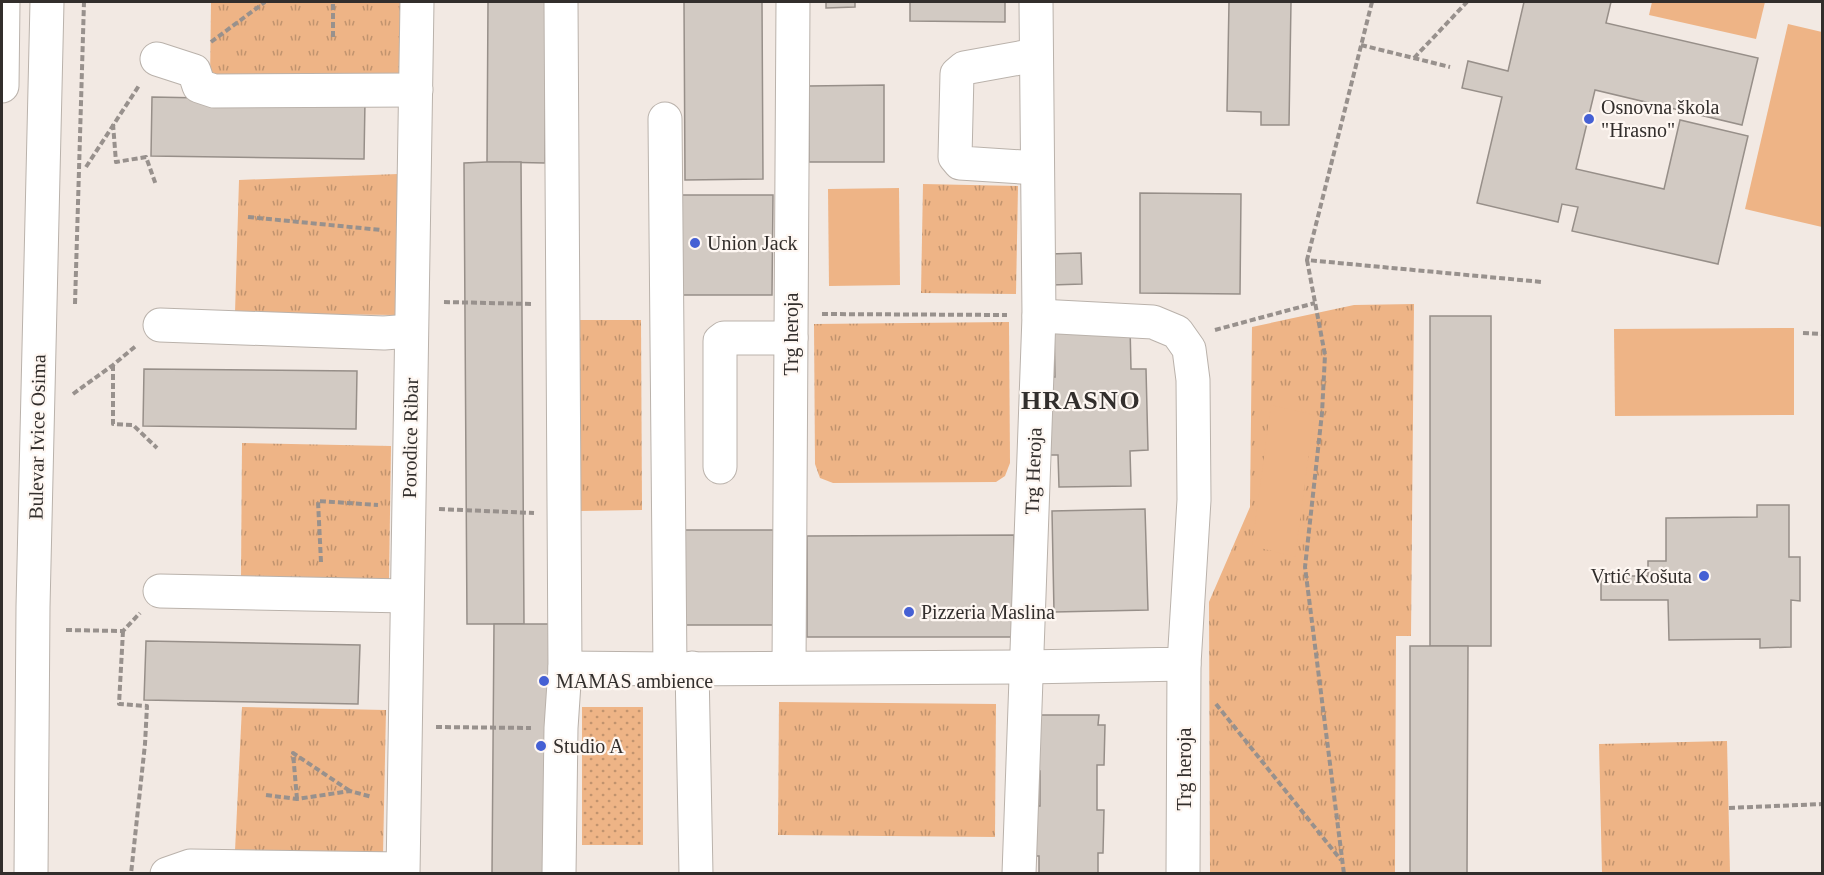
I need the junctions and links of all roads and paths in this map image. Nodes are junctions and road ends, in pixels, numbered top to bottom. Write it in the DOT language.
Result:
graph roads {
  1 [pos="3,2"];
  2 [pos="47,2"];
  3 [pos="265,2"];
  4 [pos="333,2"];
  5 [pos="417,2"];
  6 [pos="561,2"];
  7 [pos="793,2"];
  8 [pos="1036,2"];
  9 [pos="1372,2"];
  10 [pos="1467,2"];
  11 [pos="333,37"];
  12 [pos="211,42"];
  13 [pos="1361,45"];
  14 [pos="1036,55"];
  15 [pos="1414,58"];
  16 [pos="157,59"];
  17 [pos="1449,67"];
  18 [pos="2,86"];
  19 [pos="416,90"];
  20 [pos="665,119"];
  21 [pos="113,124"];
  22 [pos="86,167"];
  23 [pos="1037,168"];
  24 [pos="156,185"];
  25 [pos="248,217"];
  26 [pos="382,230"];
  27 [pos="1307,260"];
  28 [pos="1542,282"];
  29 [pos="1315,303"];
  30 [pos="563,305"];
  31 [pos="412,316"];
  32 [pos="1039,316"];
  33 [pos="160,325"];
  34 [pos="791,326"];
  35 [pos="1803,333"];
  36 [pos="1822,334"];
  37 [pos="1182,339"];
  38 [pos="113,365"];
  39 [pos="73,394"];
  40 [pos="157,448"];
  41 [pos="720,467"];
  42 [pos="409,508"];
  43 [pos="564,515"];
  44 [pos="322,569"];
  45 [pos="160,591"];
  46 [pos="407,596"];
  47 [pos="66,630"];
  48 [pos="123,631"];
  49 [pos="1184,664"];
  50 [pos="1026,667"];
  51 [pos="565,668"];
  52 [pos="789,668"];
  53 [pos="681,669"];
  54 [pos="405,727"];
  55 [pos="561,728"];
  56 [pos="351,791"];
  57 [pos="266,795"];
  58 [pos="297,799"];
  59 [pos="404,804"];
  60 [pos="1822,804"];
  61 [pos="1728,808"];
  62 [pos="1342,860"];
  63 [pos="403,871"];
  64 [pos="31,873"];
  65 [pos="132,873"];
  66 [pos="167,873"];
  67 [pos="559,873"];
  68 [pos="696,873"];
  69 [pos="1019,873"];
  70 [pos="1183,873"];
  71 [pos="1344,873"];
  1 -- 18 [label="street"];
  2 -- 64 [label="street, Bulevar Ivice Osima"];
  3 -- 12 [label="path"];
  4 -- 11 [label="path"];
  5 -- 19 [label="street, Porodice Ribar"];
  6 -- 30 [label="street"];
  7 -- 34 [label="street, Trg heroja"];
  8 -- 14 [label="street, Trg Heroja"];
  9 -- 13 [label="path"];
  10 -- 15 [label="path"];
  13 -- 15 [label="path"];
  13 -- 27 [label="path"];
  14 -- 23 [label="street, Trg Heroja"];
  14 -- 23 [label="street"];
  15 -- 17 [label="path"];
  16 -- 19 [label="street"];
  16 -- 21 [label="path"];
  19 -- 31 [label="street, Porodice Ribar"];
  20 -- 53 [label="street"];
  21 -- 22 [label="path"];
  21 -- 24 [label="path"];
  23 -- 32 [label="street, Trg Heroja"];
  25 -- 26 [label="path"];
  27 -- 28 [label="path"];
  27 -- 29 [label="path"];
  29 -- 37 [label="path"];
  29 -- 62 [label="path"];
  30 -- 31 [label="path"];
  30 -- 43 [label="street"];
  31 -- 33 [label="street"];
  31 -- 42 [label="street, Porodice Ribar"];
  32 -- 34 [label="path"];
  32 -- 37 [label="street"];
  32 -- 50 [label="street, Trg Heroja"];
  33 -- 38 [label="path"];
  34 -- 41 [label="street"];
  34 -- 52 [label="street, Trg heroja"];
  35 -- 36 [label="path"];
  37 -- 49 [label="street, Trg heroja"];
  38 -- 39 [label="path"];
  38 -- 40 [label="path"];
  42 -- 43 [label="path"];
  42 -- 44 [label="path"];
  42 -- 46 [label="street, Porodice Ribar"];
  43 -- 51 [label="street"];
  45 -- 46 [label="street"];
  45 -- 48 [label="path"];
  46 -- 54 [label="street, Porodice Ribar"];
  47 -- 48 [label="path"];
  48 -- 65 [label="path"];
  49 -- 50 [label="street"];
  49 -- 62 [label="path"];
  49 -- 70 [label="street, Trg heroja"];
  50 -- 52 [label="street"];
  50 -- 69 [label="street, Trg Heroja"];
  51 -- 53 [label="street"];
  51 -- 55 [label="street"];
  52 -- 53 [label="street"];
  53 -- 68 [label="street"];
  54 -- 55 [label="path"];
  54 -- 59 [label="street, Porodice Ribar"];
  55 -- 67 [label="street"];
  56 -- 58 [label="path"];
  56 -- 58 [label="path"];
  56 -- 59 [label="path"];
  57 -- 58 [label="path"];
  59 -- 63 [label="street, Porodice Ribar"];
  60 -- 61 [label="path"];
  62 -- 71 [label="path"];
  63 -- 66 [label="street"];
}
